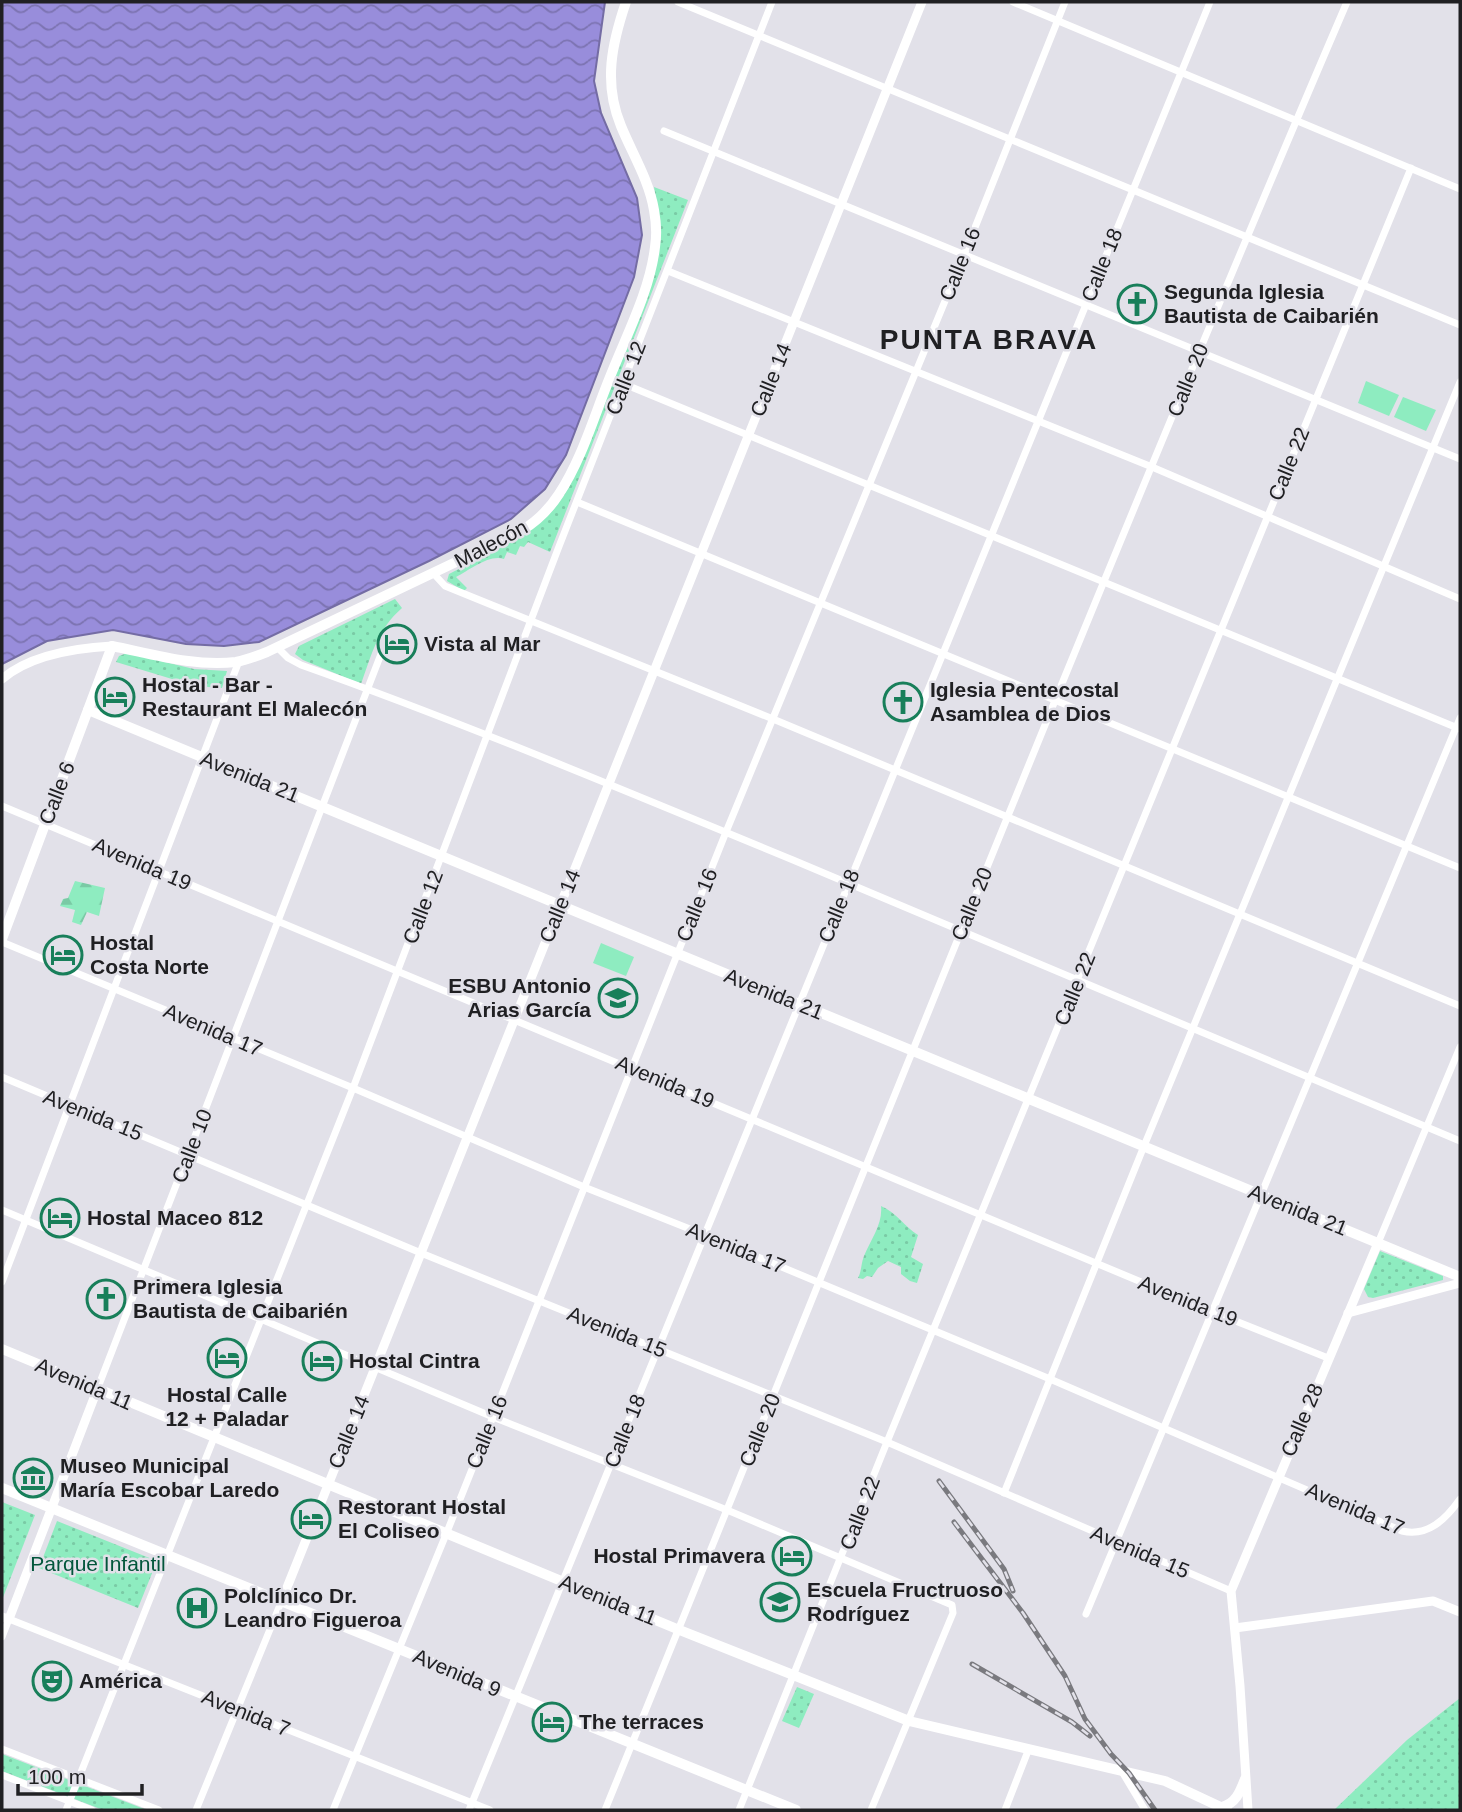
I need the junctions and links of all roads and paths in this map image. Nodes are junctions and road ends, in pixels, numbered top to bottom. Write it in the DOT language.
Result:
graph roads {
  1 [pos="626,2"];
  2 [pos="678,2"];
  3 [pos="772,2"];
  4 [pos="922,2"];
  5 [pos="1013,2"];
  6 [pos="1065,2"];
  7 [pos="1210,2"];
  8 [pos="1347,2"];
  9 [pos="1057,21"];
  10 [pos="759,34"];
  11 [pos="1181,71"];
  12 [pos="888,88"];
  13 [pos="1297,120"];
  14 [pos="664,131"];
  15 [pos="1011,139"];
  16 [pos="714,151"];
  17 [pos="1411,167"];
  18 [pos="1460,189"];
  19 [pos="1132,190"];
  20 [pos="841,204"];
  21 [pos="1248,236"];
  22 [pos="964,255"];
  23 [pos="668,271"];
  24 [pos="1364,283"];
  25 [pos="1086,305"];
  26 [pos="794,321"];
  27 [pos="1460,325"];
  28 [pos="1200,352"];
  29 [pos="916,370"];
  30 [pos="1460,382"];
  31 [pos="624,384"];
  32 [pos="1316,399"];
  33 [pos="1038,421"];
  34 [pos="749,435"];
  35 [pos="1433,447"];
  36 [pos="1460,459"];
  37 [pos="1152,467"];
  38 [pos="868,485"];
  39 [pos="577,502"];
  40 [pos="1268,516"];
  41 [pos="991,536"];
  42 [pos="701,554"];
  43 [pos="1384,566"];
  44 [pos="434,574"];
  45 [pos="1104,582"];
  46 [pos="1460,599"];
  47 [pos="821,603"];
  48 [pos="532,621"];
  49 [pos="1221,631"];
  50 [pos="112,646"];
  51 [pos="277,647"];
  52 [pos="381,653"];
  53 [pos="943,653"];
  54 [pos="239,662"];
  55 [pos="654,671"];
  56 [pos="2,679"];
  57 [pos="1339,679"];
  58 [pos="367,689"];
  59 [pos="1056,700"];
  60 [pos="88,710"];
  61 [pos="1460,718"];
  62 [pos="773,719"];
  63 [pos="1458,728"];
  64 [pos="489,735"];
  65 [pos="1173,749"];
  66 [pos="202,758"];
  67 [pos="894,771"];
  68 [pos="609,784"];
  69 [pos="1290,797"];
  70 [pos="2,806"];
  71 [pos="322,807"];
  72 [pos="1008,817"];
  73 [pos="45,824"];
  74 [pos="726,832"];
  75 [pos="1406,845"];
  76 [pos="442,856"];
  77 [pos="1124,867"];
  78 [pos="1460,868"];
  79 [pos="159,872"];
  80 [pos="849,883"];
  81 [pos="560,905"];
  82 [pos="1240,914"];
  83 [pos="278,921"];
  84 [pos="961,930"];
  85 [pos="2,940"];
  86 [pos="677,954"];
  87 [pos="1357,963"];
  88 [pos="398,972"];
  89 [pos="1079,980"];
  90 [pos="114,989"];
  91 [pos="799,1004"];
  92 [pos="1460,1006"];
  93 [pos="514,1019"];
  94 [pos="1193,1029"];
  95 [pos="232,1039"];
  96 [pos="1460,1047"];
  97 [pos="912,1050"];
  98 [pos="631,1068"];
  99 [pos="2,1077"];
  100 [pos="1310,1077"];
  101 [pos="353,1088"];
  102 [pos="1029,1100"];
  103 [pos="69,1105"];
  104 [pos="752,1118"];
  105 [pos="1427,1127"];
  106 [pos="467,1138"];
  107 [pos="1460,1141"];
  108 [pos="1144,1146"];
  109 [pos="188,1155"];
  110 [pos="866,1166"];
  111 [pos="584,1187"];
  112 [pos="1262,1196"];
  113 [pos="308,1204"];
  114 [pos="2,1210"];
  115 [pos="982,1214"];
  116 [pos="26,1220"];
  117 [pos="705,1235"];
  118 [pos="1378,1243"];
  119 [pos="421,1253"];
  120 [pos="1097,1263"];
  121 [pos="144,1269"];
  122 [pos="1460,1277"];
  123 [pos="2,1282"];
  124 [pos="820,1283"];
  125 [pos="1460,1283"];
  126 [pos="538,1299"];
  127 [pos="1213,1312"];
  128 [pos="1348,1312"];
  129 [pos="261,1320"];
  130 [pos="934,1332"];
  131 [pos="2,1349"];
  132 [pos="658,1349"];
  133 [pos="1328,1358"];
  134 [pos="375,1367"];
  135 [pos="1051,1379"];
  136 [pos="97,1390"];
  137 [pos="774,1396"];
  138 [pos="493,1417"];
  139 [pos="1165,1428"];
  140 [pos="214,1438"];
  141 [pos="887,1442"];
  142 [pos="611,1463"];
  143 [pos="1279,1477"];
  144 [pos="328,1485"];
  145 [pos="2,1488"];
  146 [pos="1004,1493"];
  147 [pos="1460,1499"];
  148 [pos="52,1509"];
  149 [pos="727,1510"];
  150 [pos="447,1532"];
  151 [pos="1117,1542"];
  152 [pos="167,1554"];
  153 [pos="842,1559"];
  154 [pos="563,1582"];
  155 [pos="1231,1591"];
  156 [pos="282,1600"];
  157 [pos="1460,1612"];
  158 [pos="1086,1614"];
  159 [pos="5,1618"];
  160 [pos="1235,1628"];
  161 [pos="677,1629"];
  162 [pos="2,1637"];
  163 [pos="400,1649"];
  164 [pos="123,1665"];
  165 [pos="795,1675"];
  166 [pos="516,1697"];
  167 [pos="237,1710"];
  168 [pos="909,1721"];
  169 [pos="632,1745"];
  170 [pos="2,1749"];
  171 [pos="1028,1751"];
  172 [pos="355,1756"];
  173 [pos="1121,1770"];
  174 [pos="2,1775"];
  175 [pos="78,1779"];
  176 [pos="1245,1779"];
  177 [pos="747,1791"];
  178 [pos="69,1801"];
  179 [pos="471,1807"];
  180 [pos="1224,1809"];
  181 [pos="66,1810"];
  182 [pos="92,1810"];
  183 [pos="159,1810"];
  184 [pos="196,1810"];
  185 [pos="333,1810"];
  186 [pos="490,1810"];
  187 [pos="605,1810"];
  188 [pos="739,1810"];
  189 [pos="796,1810"];
  190 [pos="871,1810"];
  191 [pos="1005,1810"];
  192 [pos="1145,1810"];
  193 [pos="1248,1810"];
  1 -- 44 [label="main road, Malecón"];
  2 -- 10 [label="street"];
  3 -- 10 [label="street, Calle 12"];
  4 -- 12 [label="street, Calle 14"];
  5 -- 9 [label="street"];
  6 -- 9 [label="street, Calle 16"];
  7 -- 11 [label="street, Calle 18"];
  8 -- 13 [label="street, Calle 20"];
  9 -- 11 [label="street"];
  9 -- 15 [label="street, Calle 16"];
  10 -- 12 [label="street"];
  10 -- 16 [label="street, Calle 12"];
  11 -- 13 [label="street"];
  11 -- 19 [label="street, Calle 18"];
  12 -- 15 [label="street"];
  12 -- 20 [label="street, Calle 14"];
  13 -- 17 [label="street"];
  13 -- 21 [label="street, Calle 20"];
  14 -- 16 [label="street"];
  15 -- 19 [label="street"];
  15 -- 22 [label="street, Calle 16"];
  16 -- 20 [label="street"];
  16 -- 23 [label="street, Calle 12"];
  17 -- 18 [label="street"];
  17 -- 24 [label="street, Calle 22"];
  19 -- 21 [label="street"];
  19 -- 25 [label="street, Calle 18"];
  20 -- 22 [label="street"];
  20 -- 26 [label="street, Calle 14"];
  21 -- 24 [label="street"];
  21 -- 28 [label="street, Calle 20"];
  22 -- 25 [label="street"];
  22 -- 29 [label="street, Calle 16"];
  23 -- 26 [label="street"];
  23 -- 31 [label="street, Calle 12"];
  24 -- 27 [label="street"];
  24 -- 32 [label="street, Calle 22"];
  25 -- 28 [label="street"];
  25 -- 33 [label="street, Calle 18"];
  26 -- 29 [label="street"];
  26 -- 34 [label="street, Calle 14"];
  28 -- 32 [label="street"];
  28 -- 37 [label="street, Calle 20"];
  29 -- 33 [label="street"];
  29 -- 38 [label="street, Calle 16"];
  30 -- 35 [label="street"];
  31 -- 34 [label="street"];
  31 -- 39 [label="street, Calle 12"];
  32 -- 35 [label="street"];
  32 -- 40 [label="street, Calle 22"];
  33 -- 37 [label="street"];
  33 -- 41 [label="street, Calle 18"];
  34 -- 38 [label="street"];
  34 -- 42 [label="street, Calle 14"];
  35 -- 36 [label="street"];
  35 -- 43 [label="street"];
  37 -- 40 [label="street"];
  37 -- 45 [label="street, Calle 20"];
  38 -- 41 [label="street"];
  38 -- 47 [label="street, Calle 16"];
  39 -- 42 [label="street"];
  39 -- 48 [label="street, Calle 12"];
  40 -- 43 [label="street"];
  40 -- 49 [label="street, Calle 22"];
  41 -- 45 [label="street"];
  41 -- 53 [label="street, Calle 18"];
  42 -- 47 [label="street"];
  42 -- 55 [label="street, Calle 14"];
  43 -- 46 [label="street"];
  43 -- 57 [label="street"];
  44 -- 48 [label="street"];
  44 -- 51 [label="main road, Malecón"];
  45 -- 49 [label="street"];
  45 -- 59 [label="street, Calle 20"];
  47 -- 53 [label="street"];
  47 -- 62 [label="street, Calle 16"];
  48 -- 55 [label="street"];
  48 -- 64 [label="street, Calle 12"];
  49 -- 57 [label="street"];
  49 -- 65 [label="street, Calle 22"];
  50 -- 54 [label="main road, Malecón"];
  50 -- 56 [label="street, Malecón"];
  50 -- 60 [label="main road, Calle 6"];
  51 -- 54 [label="main road, Malecón"];
  51 -- 58 [label="street"];
  52 -- 58 [label="street, Calle 10"];
  53 -- 59 [label="street"];
  53 -- 67 [label="street, Calle 18"];
  54 -- 66 [label="street"];
  55 -- 62 [label="street"];
  55 -- 68 [label="street, Calle 14"];
  57 -- 63 [label="street"];
  57 -- 69 [label="street"];
  58 -- 64 [label="street"];
  58 -- 71 [label="street, Calle 10"];
  59 -- 65 [label="street"];
  59 -- 72 [label="street, Calle 20"];
  60 -- 66 [label="main road, Avenida 21"];
  60 -- 73 [label="main road, Calle 6"];
  61 -- 63 [label="street"];
  62 -- 67 [label="street"];
  62 -- 74 [label="street, Calle 16"];
  63 -- 75 [label="street"];
  64 -- 68 [label="street"];
  64 -- 76 [label="street, Calle 12"];
  65 -- 69 [label="street"];
  65 -- 77 [label="street, Calle 22"];
  66 -- 71 [label="main road, Avenida 21"];
  66 -- 79 [label="street"];
  67 -- 72 [label="street"];
  67 -- 80 [label="street, Calle 18"];
  68 -- 74 [label="street"];
  68 -- 81 [label="street, Calle 14"];
  69 -- 75 [label="street"];
  69 -- 82 [label="street"];
  70 -- 73 [label="street, Avenida 19"];
  71 -- 76 [label="main road, Avenida 21"];
  71 -- 83 [label="street, Calle 10"];
  72 -- 77 [label="street"];
  72 -- 84 [label="street, Calle 20"];
  73 -- 79 [label="street, Avenida 19"];
  73 -- 85 [label="main road, Calle 6"];
  74 -- 80 [label="street"];
  74 -- 86 [label="street, Calle 16"];
  75 -- 78 [label="street"];
  75 -- 87 [label="street"];
  76 -- 81 [label="main road, Avenida 21"];
  76 -- 88 [label="street, Calle 12"];
  77 -- 82 [label="street"];
  77 -- 89 [label="street, Calle 22"];
  79 -- 83 [label="street, Avenida 19"];
  79 -- 90 [label="street"];
  80 -- 84 [label="street"];
  80 -- 91 [label="street, Calle 18"];
  81 -- 86 [label="main road, Avenida 21"];
  81 -- 93 [label="street, Calle 14"];
  82 -- 87 [label="street"];
  82 -- 94 [label="street"];
  83 -- 88 [label="street, Avenida 19"];
  83 -- 95 [label="street, Calle 10"];
  84 -- 89 [label="street"];
  84 -- 97 [label="street, Calle 20"];
  85 -- 90 [label="street, Avenida 17"];
  86 -- 91 [label="main road, Avenida 21"];
  86 -- 98 [label="street, Calle 16"];
  87 -- 92 [label="street"];
  87 -- 100 [label="street"];
  88 -- 93 [label="street, Avenida 19"];
  88 -- 101 [label="street, Calle 12"];
  89 -- 94 [label="street"];
  89 -- 102 [label="street, Calle 22"];
  90 -- 95 [label="street, Avenida 17"];
  90 -- 103 [label="street"];
  91 -- 97 [label="main road, Avenida 21"];
  91 -- 104 [label="street, Calle 18"];
  93 -- 98 [label="street, Avenida 19"];
  93 -- 106 [label="street, Calle 14"];
  94 -- 100 [label="street"];
  94 -- 108 [label="street"];
  95 -- 101 [label="street, Avenida 17"];
  95 -- 109 [label="street, Calle 10"];
  96 -- 105 [label="street, Calle 28"];
  97 -- 102 [label="main road, Avenida 21"];
  97 -- 110 [label="street, Calle 20"];
  98 -- 104 [label="street, Avenida 19"];
  98 -- 111 [label="street, Calle 16"];
  99 -- 103 [label="street, Avenida 15"];
  100 -- 105 [label="street"];
  100 -- 112 [label="street"];
  101 -- 106 [label="street, Avenida 17"];
  101 -- 113 [label="street, Calle 12"];
  102 -- 108 [label="main road, Avenida 21"];
  102 -- 115 [label="street, Calle 22"];
  103 -- 109 [label="street, Avenida 15"];
  103 -- 116 [label="street"];
  104 -- 110 [label="street, Avenida 19"];
  104 -- 117 [label="street, Calle 18"];
  105 -- 107 [label="street"];
  105 -- 118 [label="street, Calle 28"];
  106 -- 111 [label="street, Avenida 17"];
  106 -- 119 [label="street, Calle 14"];
  108 -- 112 [label="main road, Avenida 21"];
  108 -- 120 [label="street"];
  109 -- 113 [label="street, Avenida 15"];
  109 -- 121 [label="street, Calle 10"];
  110 -- 115 [label="street, Avenida 19"];
  110 -- 124 [label="street, Calle 20"];
  111 -- 117 [label="street, Avenida 17"];
  111 -- 126 [label="street, Calle 16"];
  112 -- 118 [label="main road, Avenida 21"];
  112 -- 127 [label="street"];
  113 -- 119 [label="street, Avenida 15"];
  113 -- 129 [label="street, Calle 12"];
  114 -- 116 [label="street"];
  115 -- 120 [label="street, Avenida 19"];
  115 -- 130 [label="street, Calle 22"];
  116 -- 121 [label="street"];
  116 -- 123 [label="street"];
  117 -- 124 [label="street, Avenida 17"];
  117 -- 132 [label="street, Calle 18"];
  118 -- 122 [label="main road, Avenida 21"];
  118 -- 128 [label="street, Calle 28"];
  119 -- 126 [label="street, Avenida 15"];
  119 -- 134 [label="street, Calle 14"];
  120 -- 127 [label="street, Avenida 19"];
  120 -- 135 [label="street"];
  121 -- 129 [label="street"];
  121 -- 136 [label="street, Calle 10"];
  124 -- 130 [label="street, Avenida 17"];
  124 -- 137 [label="street, Calle 20"];
  125 -- 128 [label="street"];
  126 -- 132 [label="street, Avenida 15"];
  126 -- 138 [label="street, Calle 16"];
  127 -- 133 [label="street, Avenida 19"];
  127 -- 139 [label="street"];
  128 -- 133 [label="street, Calle 28"];
  129 -- 134 [label="street"];
  129 -- 140 [label="street, Calle 12"];
  130 -- 135 [label="street, Avenida 17"];
  130 -- 141 [label="street, Calle 22"];
  131 -- 136 [label="main road, Avenida 11"];
  132 -- 137 [label="street, Avenida 15"];
  132 -- 142 [label="street, Calle 18"];
  133 -- 143 [label="street, Calle 28"];
  134 -- 138 [label="street"];
  134 -- 144 [label="street, Calle 14"];
  135 -- 139 [label="street, Avenida 17"];
  135 -- 146 [label="street"];
  136 -- 140 [label="main road, Avenida 11"];
  136 -- 148 [label="street, Calle 10"];
  137 -- 141 [label="street, Avenida 15"];
  137 -- 149 [label="street, Calle 20"];
  138 -- 142 [label="street"];
  138 -- 150 [label="street, Calle 16"];
  139 -- 143 [label="street, Avenida 17"];
  139 -- 151 [label="street"];
  140 -- 144 [label="main road, Avenida 11"];
  140 -- 152 [label="street, Calle 12"];
  141 -- 146 [label="street, Avenida 15"];
  141 -- 153 [label="street, Calle 22"];
  142 -- 149 [label="street"];
  142 -- 154 [label="street, Calle 18"];
  143 -- 147 [label="street, Avenida 17"];
  143 -- 155 [label="street, Calle 28"];
  144 -- 150 [label="main road, Avenida 11"];
  144 -- 156 [label="street, Calle 14"];
  145 -- 148 [label="main road, Avenida 9"];
  146 -- 151 [label="street, Avenida 15"];
  148 -- 152 [label="main road, Avenida 9"];
  148 -- 159 [label="street, Calle 10"];
  149 -- 153 [label="street"];
  149 -- 161 [label="street, Calle 20"];
  150 -- 154 [label="main road, Avenida 11"];
  150 -- 163 [label="street, Calle 16"];
  151 -- 155 [label="street, Avenida 15"];
  151 -- 158 [label="street"];
  152 -- 156 [label="main road, Avenida 9"];
  152 -- 164 [label="street, Calle 12"];
  153 -- 165 [label="street, Calle 22"];
  153 -- 168 [label="street"];
  154 -- 161 [label="main road, Avenida 11"];
  154 -- 166 [label="street, Calle 18"];
  155 -- 160 [label="street, Calle 28"];
  156 -- 163 [label="main road, Avenida 9"];
  156 -- 167 [label="street, Calle 14"];
  157 -- 160 [label="street"];
  159 -- 162 [label="street, Calle 10"];
  159 -- 164 [label="street, Avenida 7"];
  160 -- 176 [label="street, Calle 28"];
  161 -- 165 [label="main road, Avenida 11"];
  161 -- 169 [label="street, Calle 20"];
  163 -- 166 [label="main road, Avenida 9"];
  163 -- 172 [label="street, Calle 16"];
  164 -- 167 [label="street, Avenida 7"];
  164 -- 175 [label="street, Calle 12"];
  165 -- 168 [label="main road, Avenida 11"];
  165 -- 177 [label="street, Calle 22"];
  166 -- 169 [label="main road, Avenida 9"];
  166 -- 179 [label="street, Calle 18"];
  167 -- 172 [label="street, Avenida 7"];
  167 -- 184 [label="street, Calle 14"];
  168 -- 171 [label="main road, Avenida 11"];
  168 -- 190 [label="street"];
  169 -- 177 [label="main road, Avenida 9"];
  169 -- 187 [label="street, Calle 20"];
  170 -- 175 [label="street"];
  171 -- 173 [label="main road, Avenida 11"];
  171 -- 191 [label="street"];
  172 -- 179 [label="street, Avenida 7"];
  172 -- 185 [label="street, Calle 16"];
  173 -- 180 [label="main road, Avenida 11"];
  173 -- 192 [label="street"];
  174 -- 178 [label="street"];
  175 -- 178 [label="street, Calle 12"];
  175 -- 183 [label="street"];
  176 -- 180 [label="main road"];
  176 -- 193 [label="street, Calle 28"];
  177 -- 188 [label="street, Calle 22"];
  177 -- 189 [label="main road, Avenida 9"];
  178 -- 181 [label="street, Calle 12"];
  178 -- 182 [label="street"];
  179 -- 186 [label="street, Avenida 7"];
}
